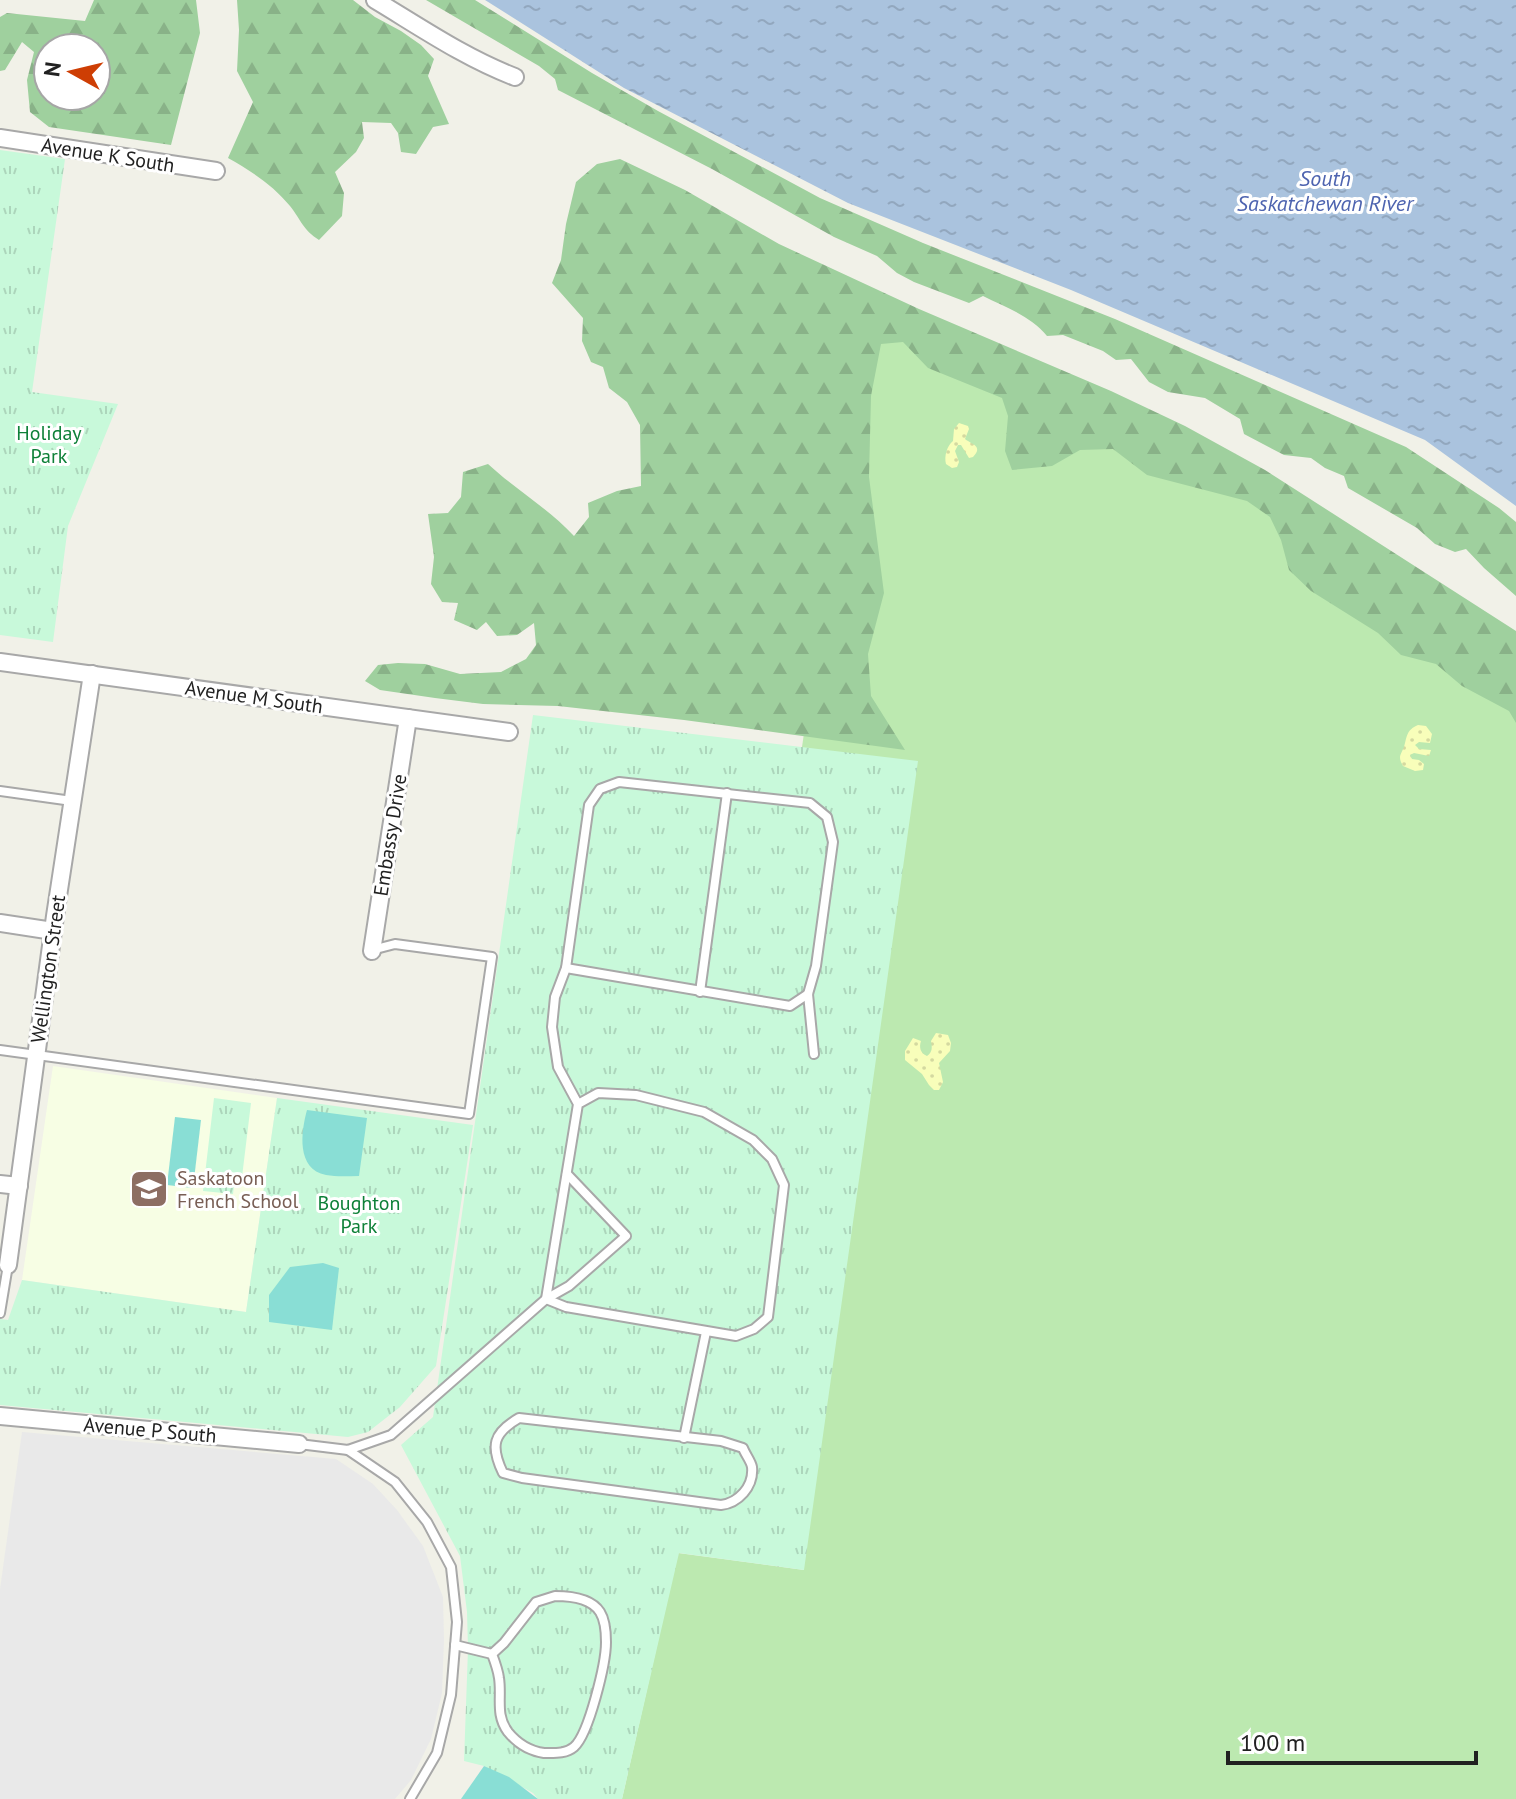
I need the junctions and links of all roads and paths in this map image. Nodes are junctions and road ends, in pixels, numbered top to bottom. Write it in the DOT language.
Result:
graph roads {
  1 [pos="375,0"];
  2 [pos="515,77"];
  3 [pos="0,138"];
  4 [pos="216,171"];
  5 [pos="0,662"];
  6 [pos="92,674"];
  7 [pos="408,718"];
  8 [pos="509,732"];
  9 [pos="0,791"];
  10 [pos="727,793"];
  11 [pos="72,801"];
  12 [pos="0,923"];
  13 [pos="53,931"];
  14 [pos="372,951"];
  15 [pos="566,968"];
  16 [pos="700,992"];
  17 [pos="808,994"];
  18 [pos="0,1050"];
  19 [pos="814,1054"];
  20 [pos="37,1055"];
  21 [pos="578,1104"];
  22 [pos="567,1174"];
  23 [pos="0,1184"];
  24 [pos="19,1186"];
  25 [pos="8,1265"];
  26 [pos="546,1299"];
  27 [pos="0,1313"];
  28 [pos="706,1332"];
  29 [pos="0,1416"];
  30 [pos="684,1438"];
  31 [pos="299,1444"];
  32 [pos="348,1450"];
  33 [pos="455,1645"];
  34 [pos="492,1654"];
  35 [pos="410,1799"];
  1 -- 2 [label="street"];
  3 -- 4 [label="street, Avenue K South"];
  5 -- 6 [label="street, Avenue M South"];
  6 -- 7 [label="street, Avenue M South"];
  6 -- 11 [label="street, Wellington Street"];
  7 -- 8 [label="street, Avenue M South"];
  7 -- 14 [label="street, Embassy Drive"];
  9 -- 11 [label="lane"];
  10 -- 15 [label="lane"];
  10 -- 16 [label="lane"];
  10 -- 17 [label="lane"];
  11 -- 13 [label="street, Wellington Street"];
  12 -- 13 [label="street"];
  13 -- 20 [label="street, Wellington Street"];
  14 -- 20 [label="lane"];
  15 -- 16 [label="lane"];
  15 -- 21 [label="lane"];
  16 -- 17 [label="lane"];
  17 -- 19 [label="lane"];
  18 -- 20 [label="lane"];
  20 -- 24 [label="street, Wellington Street"];
  21 -- 22 [label="lane"];
  21 -- 28 [label="lane"];
  22 -- 26 [label="lane"];
  22 -- 26 [label="lane"];
  23 -- 24 [label="street"];
  24 -- 25 [label="street, Wellington Street"];
  25 -- 27 [label="lane"];
  26 -- 28 [label="lane"];
  26 -- 32 [label="lane"];
  28 -- 30 [label="lane"];
  29 -- 31 [label="street, Avenue P South"];
  30 -- 30 [label="lane"];
  31 -- 32 [label="lane"];
  32 -- 33 [label="lane"];
  33 -- 34 [label="lane"];
  33 -- 35 [label="lane"];
  34 -- 34 [label="lane"];
}
